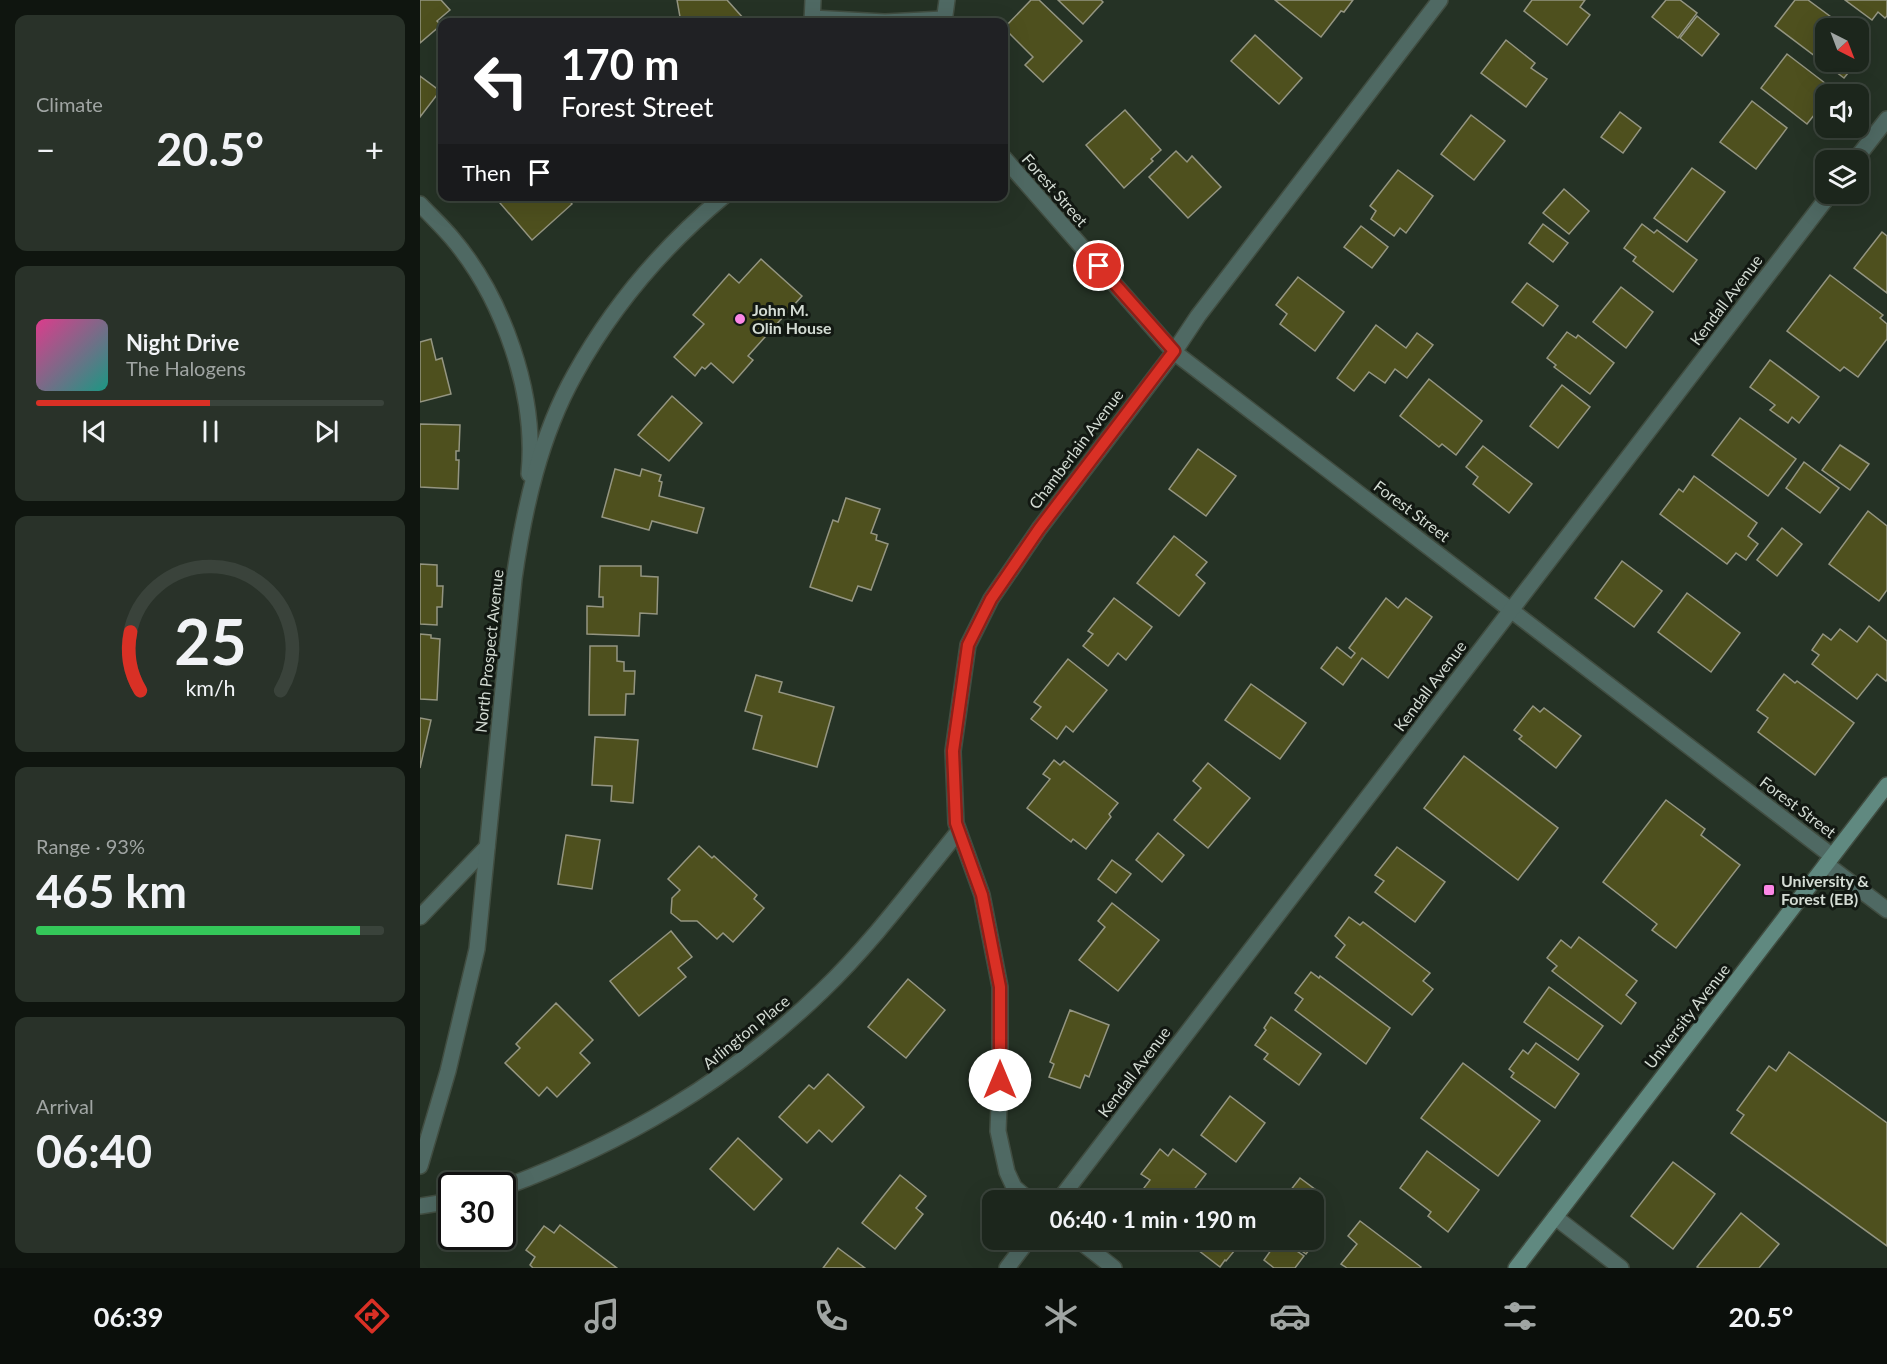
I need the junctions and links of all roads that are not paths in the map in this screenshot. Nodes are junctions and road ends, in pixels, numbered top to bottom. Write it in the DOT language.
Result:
graph roads {
  1 [pos="813,0"];
  2 [pos="947,0"];
  3 [pos="1440,0"];
  4 [pos="812,18"];
  5 [pos="944,18"];
  6 [pos="1887,119"];
  7 [pos="1863,150"];
  8 [pos="1008,163"];
  9 [pos="719,201"];
  10 [pos="420,204"];
  11 [pos="1822,204"];
  12 [pos="1174,351"];
  13 [pos="526,509"];
  14 [pos="1511,609"];
  15 [pos="1887,785"];
  16 [pos="958,832"];
  17 [pos="487,847"];
  18 [pos="1829,860"];
  19 [pos="1887,910"];
  20 [pos="420,917"];
  21 [pos="420,1166"];
  22 [pos="516,1183"];
  23 [pos="1017,1190"];
  24 [pos="1067,1190"];
  25 [pos="438,1203"];
  26 [pos="420,1206"];
  27 [pos="1555,1217"];
  28 [pos="1021,1250"];
  29 [pos="1091,1250"];
  30 [pos="1007,1268"];
  31 [pos="1114,1268"];
  32 [pos="1516,1268"];
  33 [pos="1621,1268"];
  1 -- 4 [label="street"];
  2 -- 5 [label="street"];
  3 -- 12 [label="street, Chamberlain Avenue"];
  6 -- 7 [label="street"];
  8 -- 12 [label="street, Forest Street"];
  9 -- 13 [label="street, North Prospect Avenue"];
  10 -- 13 [label="street"];
  11 -- 14 [label="street, Kendall Avenue"];
  12 -- 14 [label="street, Forest Street"];
  12 -- 16 [label="street, Chamberlain Avenue"];
  13 -- 17 [label="street, North Prospect Avenue"];
  14 -- 18 [label="street, Forest Street"];
  14 -- 24 [label="street, Kendall Avenue"];
  15 -- 18 [label="street, University Avenue"];
  16 -- 22 [label="street, Arlington Place"];
  16 -- 23 [label="street, Chamberlain Avenue"];
  17 -- 20 [label="street"];
  17 -- 21 [label="street, North Prospect Avenue"];
  18 -- 19 [label="street, Forest Street"];
  18 -- 27 [label="street, University Avenue"];
  25 -- 26 [label="street"];
  27 -- 32 [label="street, University Avenue"];
  27 -- 33 [label="street"];
  28 -- 30 [label="street"];
  29 -- 31 [label="street"];
}
